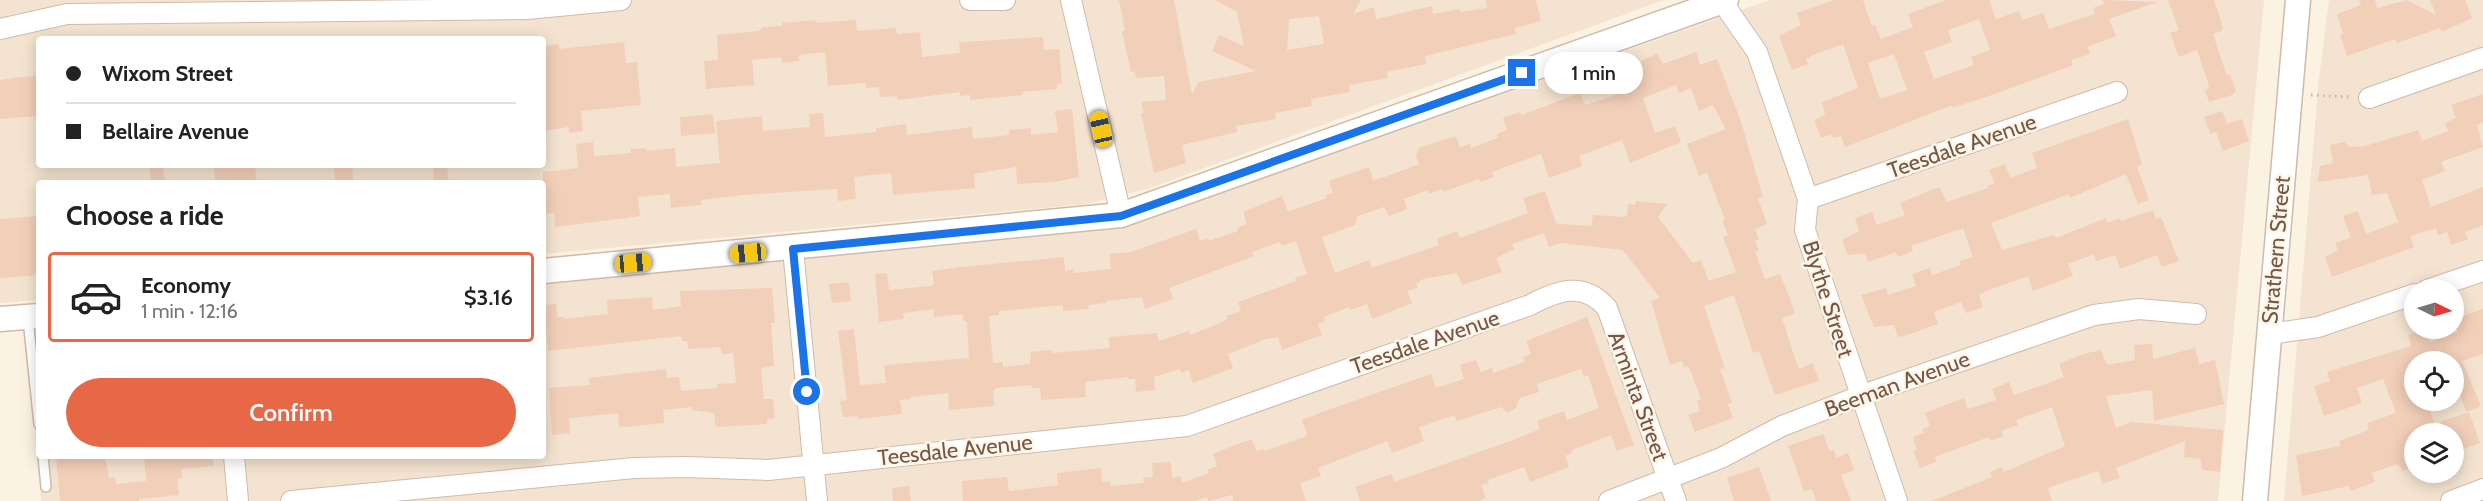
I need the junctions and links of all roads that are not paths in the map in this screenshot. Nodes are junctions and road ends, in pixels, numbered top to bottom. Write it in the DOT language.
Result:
graph roads {
  1 [pos="621,0"];
  2 [pos="970,0"];
  3 [pos="1005,0"];
  4 [pos="1071,0"];
  5 [pos="1723,0"];
  6 [pos="2298,0"];
  7 [pos="0,29"];
  8 [pos="2483,58"];
  9 [pos="2117,92"];
  10 [pos="2369,98"];
  11 [pos="1808,199"];
  12 [pos="1121,216"];
  13 [pos="793,249"];
  14 [pos="546,271"];
  15 [pos="2483,271"];
  16 [pos="2459,279"];
  17 [pos="1596,294"];
  18 [pos="2404,298"];
  19 [pos="2196,314"];
  20 [pos="33,316"];
  21 [pos="0,319"];
  22 [pos="2269,334"];
  23 [pos="35,346"];
  24 [pos="36,366"];
  25 [pos="1860,396"];
  26 [pos="42,459"];
  27 [pos="234,459"];
  28 [pos="814,464"];
  29 [pos="1668,478"];
  30 [pos="46,487"];
  31 [pos="2483,489"];
  32 [pos="238,501"];
  33 [pos="291,501"];
  34 [pos="817,501"];
  35 [pos="1609,501"];
  36 [pos="1676,501"];
  37 [pos="1897,501"];
  38 [pos="2255,501"];
  39 [pos="2451,501"];
  1 -- 7 [label="street"];
  2 -- 3 [label="street"];
  4 -- 12 [label="street"];
  5 -- 11 [label="street, Blythe Street"];
  5 -- 12 [label="street"];
  6 -- 22 [label="street, Strathern Street"];
  8 -- 10 [label="street"];
  9 -- 11 [label="street, Teesdale Avenue"];
  11 -- 25 [label="street, Blythe Street"];
  12 -- 13 [label="street"];
  13 -- 14 [label="street"];
  13 -- 28 [label="street"];
  15 -- 16 [label="street"];
  17 -- 28 [label="street, Teesdale Avenue"];
  17 -- 29 [label="street, Arminta Street"];
  18 -- 22 [label="street"];
  19 -- 25 [label="street, Beeman Avenue"];
  20 -- 21 [label="street"];
  20 -- 23 [label="lane"];
  22 -- 38 [label="street, Strathern Street"];
  23 -- 24 [label="lane"];
  25 -- 29 [label="street, Beeman Avenue"];
  25 -- 37 [label="street, Blythe Street"];
  26 -- 30 [label="lane"];
  27 -- 32 [label="street"];
  28 -- 33 [label="street, Teesdale Avenue"];
  28 -- 34 [label="street"];
  29 -- 35 [label="street, Beeman Avenue"];
  29 -- 36 [label="street, Arminta Street"];
  31 -- 39 [label="street"];
}
